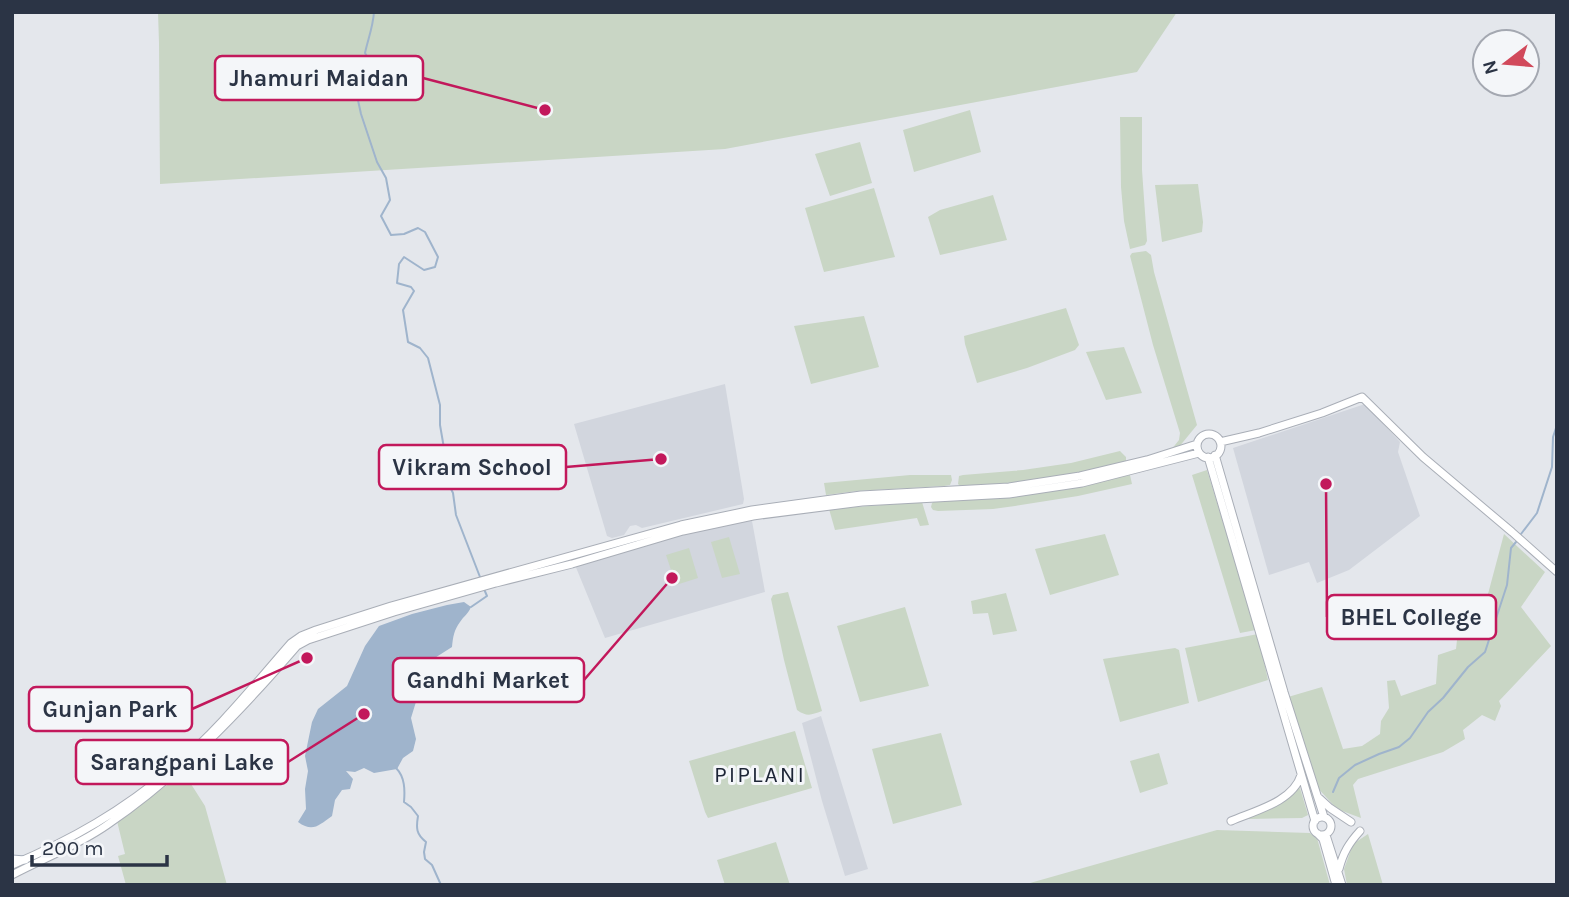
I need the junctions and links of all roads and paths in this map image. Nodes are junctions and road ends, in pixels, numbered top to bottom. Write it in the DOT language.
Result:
graph roads {
  1 [pos="1220,442"];
  2 [pos="1197,444"];
  3 [pos="1199,453"];
  4 [pos="1212,456"];
  5 [pos="1557,572"];
  6 [pos="495,580"];
  7 [pos="1281,693"];
  8 [pos="1301,774"];
  9 [pos="1315,794"];
  10 [pos="1324,817"];
  11 [pos="1231,821"];
  12 [pos="1315,821"];
  13 [pos="1351,822"];
  14 [pos="97,827"];
  15 [pos="1360,831"];
  16 [pos="1322,834"];
  17 [pos="12,859"];
  18 [pos="25,860"];
  19 [pos="12,865"];
  20 [pos="1338,872"];
  21 [pos="12,875"];
  22 [pos="1336,885"];
  23 [pos="1342,885"];
  1 -- 2 [label="main road"];
  1 -- 4 [label="main road"];
  1 -- 5 [label="main road"];
  2 -- 3 [label="main road"];
  2 -- 6 [label="main road"];
  3 -- 4 [label="main road"];
  3 -- 6 [label="main road"];
  4 -- 7 [label="main road"];
  6 -- 14 [label="main road"];
  7 -- 8 [label="main road"];
  7 -- 9 [label="main road"];
  8 -- 11 [label="main road"];
  8 -- 12 [label="main road"];
  9 -- 10 [label="main road"];
  9 -- 13 [label="main road"];
  10 -- 12 [label="main road"];
  10 -- 16 [label="main road"];
  12 -- 16 [label="main road"];
  14 -- 18 [label="main road"];
  14 -- 21 [label="main road"];
  15 -- 20 [label="main road"];
  16 -- 20 [label="main road"];
  16 -- 22 [label="main road"];
  17 -- 18 [label="main road"];
  18 -- 19 [label="main road"];
  20 -- 23 [label="main road"];
}
